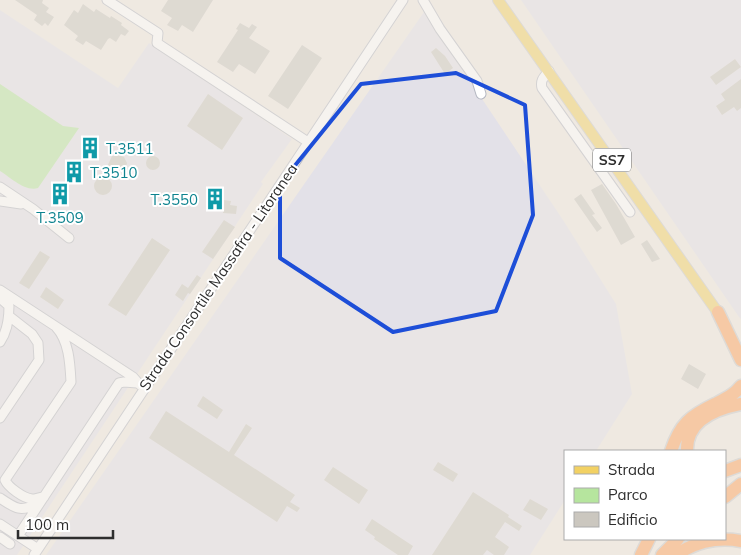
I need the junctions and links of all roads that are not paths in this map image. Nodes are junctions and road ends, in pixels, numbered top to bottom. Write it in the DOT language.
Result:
graph roads {
  1 [pos="107,0"];
  2 [pos="403,0"];
  3 [pos="423,0"];
  4 [pos="495,0"];
  5 [pos="502,4"];
  6 [pos="549,71"];
  7 [pos="481,94"];
  8 [pos="308,142"];
  9 [pos="0,187"];
  10 [pos="0,201"];
  11 [pos="0,205"];
  12 [pos="33,209"];
  13 [pos="630,212"];
  14 [pos="69,238"];
  15 [pos="0,290"];
  16 [pos="0,298"];
  17 [pos="718,312"];
  18 [pos="9,316"];
  19 [pos="56,327"];
  20 [pos="0,342"];
  21 [pos="741,344"];
  22 [pos="741,360"];
  23 [pos="141,386"];
  24 [pos="741,386"];
  25 [pos="741,404"];
  26 [pos="0,418"];
  27 [pos="670,450"];
  28 [pos="687,450"];
  29 [pos="741,465"];
  30 [pos="726,471"];
  31 [pos="741,474"];
  32 [pos="741,484"];
  33 [pos="726,485"];
  34 [pos="726,496"];
  35 [pos="0,498"];
  36 [pos="42,500"];
  37 [pos="0,524"];
  38 [pos="18,536"];
  39 [pos="0,537"];
  40 [pos="726,539"];
  41 [pos="648,540"];
  42 [pos="666,540"];
  43 [pos="677,540"];
  44 [pos="718,540"];
  45 [pos="741,541"];
  46 [pos="10,544"];
  47 [pos="36,552"];
  48 [pos="641,555"];
  49 [pos="652,555"];
  50 [pos="662,555"];
  51 [pos="676,555"];
  1 -- 8 [label="street"];
  2 -- 8 [label="street, Strada Consortile Massafra - Litoranea"];
  3 -- 7 [label="street"];
  4 -- 5 [label="main road, SS7"];
  5 -- 6 [label="main road, SS7"];
  6 -- 13 [label="street"];
  6 -- 17 [label="main road, SS7"];
  8 -- 23 [label="street, Strada Consortile Massafra - Litoranea"];
  9 -- 12 [label="street"];
  10 -- 12 [label="street"];
  11 -- 12 [label="street"];
  12 -- 14 [label="street"];
  15 -- 19 [label="street"];
  16 -- 18 [label="street"];
  17 -- 21 [label="main road, SS7"];
  17 -- 22 [label="highway"];
  18 -- 20 [label="street"];
  18 -- 26 [label="street"];
  19 -- 23 [label="street"];
  19 -- 36 [label="street"];
  23 -- 36 [label="street"];
  23 -- 47 [label="street, Strada Consortile Massafra - Litoranea"];
  24 -- 27 [label="highway"];
  25 -- 28 [label="highway"];
  29 -- 30 [label="highway"];
  31 -- 33 [label="highway"];
  32 -- 34 [label="highway"];
  35 -- 36 [label="street"];
  36 -- 38 [label="street"];
  37 -- 38 [label="street"];
  38 -- 47 [label="street"];
  39 -- 46 [label="street"];
  40 -- 45 [label="highway"];
  41 -- 48 [label="highway"];
  42 -- 49 [label="highway"];
  43 -- 50 [label="highway"];
  44 -- 51 [label="highway"];
}
